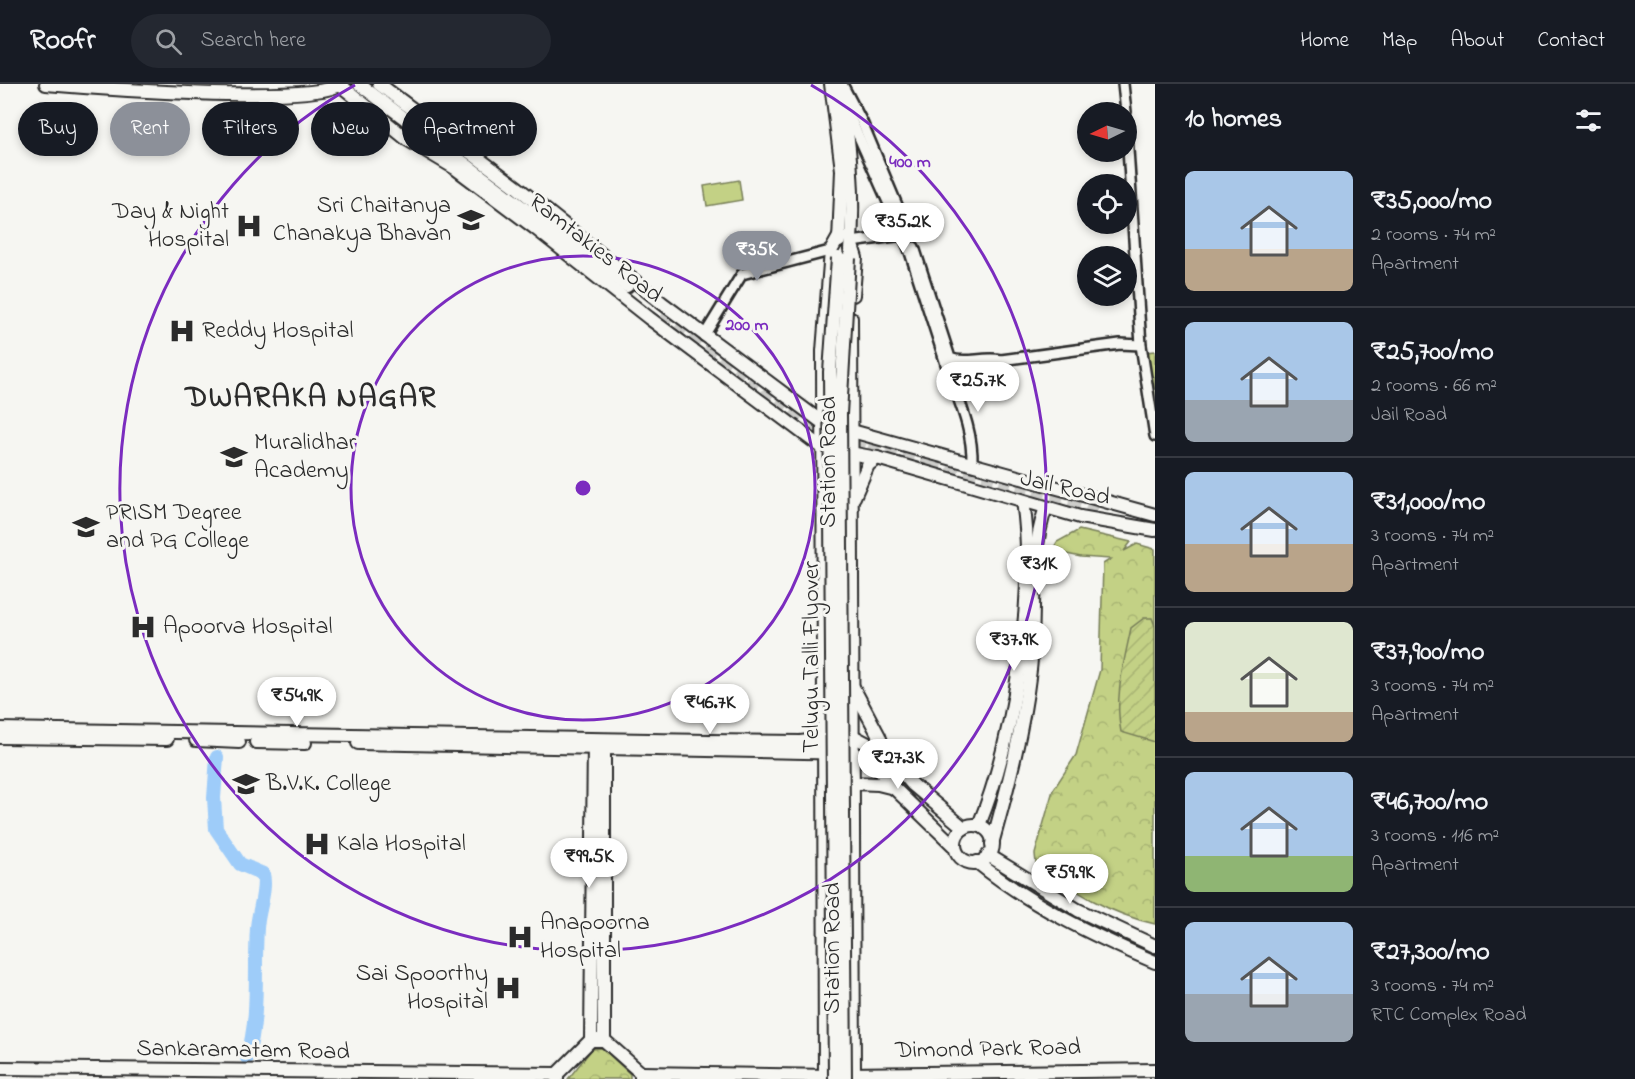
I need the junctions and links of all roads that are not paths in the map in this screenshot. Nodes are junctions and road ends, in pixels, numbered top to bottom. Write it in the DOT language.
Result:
graph roads {
  1 [pos="46,84"];
  2 [pos="340,84"];
  3 [pos="358,84"];
  4 [pos="379,84"];
  5 [pos="831,84"];
  6 [pos="841,84"];
  7 [pos="1123,84"];
  8 [pos="1125,102"];
  9 [pos="843,104"];
  10 [pos="1129,162"];
  11 [pos="903,235"];
  12 [pos="845,238"];
  13 [pos="826,252"];
  14 [pos="844,258"];
  15 [pos="927,296"];
  16 [pos="653,301"];
  17 [pos="640,312"];
  18 [pos="704,336"];
  19 [pos="1141,345"];
  20 [pos="1001,360"];
  21 [pos="948,370"];
  22 [pos="823,423"];
  23 [pos="850,432"];
  24 [pos="1155,436"];
  25 [pos="823,448"];
  26 [pos="850,452"];
  27 [pos="877,458"];
  28 [pos="972,463"];
  29 [pos="1023,501"];
  30 [pos="851,506"];
  31 [pos="1046,507"];
  32 [pos="1132,507"];
  33 [pos="1155,515"];
  34 [pos="1125,524"];
  35 [pos="1155,530"];
  36 [pos="853,686"];
  37 [pos="0,729"];
  38 [pos="853,736"];
  39 [pos="0,737"];
  40 [pos="599,744"];
  41 [pos="825,746"];
  42 [pos="853,753"];
  43 [pos="885,753"];
  44 [pos="853,783"];
  45 [pos="894,788"];
  46 [pos="979,825"];
  47 [pos="964,828"];
  48 [pos="955,847"];
  49 [pos="990,850"];
  50 [pos="977,862"];
  51 [pos="1155,946"];
  52 [pos="1155,962"];
  53 [pos="591,1040"];
  54 [pos="604,1040"];
  55 [pos="0,1068"];
  56 [pos="1155,1070"];
  57 [pos="557,1076"];
  58 [pos="641,1076"];
  59 [pos="851,1077"];
  60 [pos="828,1078"];
  1 -- 2 [label="main road"];
  2 -- 17 [label="main road, Ramtakies Road"];
  3 -- 16 [label="main road"];
  4 -- 16 [label="main road"];
  5 -- 12 [label="main road"];
  6 -- 9 [label="main road"];
  6 -- 15 [label="street"];
  7 -- 8 [label="street"];
  9 -- 11 [label="street"];
  9 -- 12 [label="main road"];
  10 -- 19 [label="street"];
  11 -- 12 [label="street"];
  11 -- 15 [label="street"];
  12 -- 14 [label="main road, Telugu Talli Flyover"];
  12 -- 22 [label="main road"];
  12 -- 23 [label="main road, Station Road"];
  13 -- 18 [label="street"];
  14 -- 59 [label="main road, Telugu Talli Flyover, bridge"];
  14 -- 60 [label="main road, Telugu Talli Flyover, bridge"];
  15 -- 20 [label="street"];
  15 -- 21 [label="street"];
  16 -- 17 [label="main road"];
  16 -- 18 [label="main road, Jail Road"];
  17 -- 25 [label="main road, Ramtakies Road"];
  18 -- 22 [label="main road, Jail Road"];
  19 -- 20 [label="street"];
  19 -- 24 [label="street"];
  20 -- 21 [label="street"];
  21 -- 28 [label="street"];
  22 -- 23 [label="main road, Jail Road"];
  22 -- 25 [label="main road"];
  23 -- 26 [label="main road, Station Road"];
  23 -- 28 [label="main road, Jail Road"];
  25 -- 26 [label="main road, Jail Road"];
  25 -- 41 [label="main road"];
  26 -- 27 [label="main road, Jail Road"];
  26 -- 30 [label="main road, Station Road"];
  27 -- 29 [label="main road, Jail Road"];
  27 -- 30 [label="main road"];
  28 -- 32 [label="main road, Jail Road"];
  29 -- 31 [label="main road, Jail Road"];
  29 -- 46 [label="main road"];
  30 -- 36 [label="main road, Station Road"];
  31 -- 34 [label="main road, Jail Road"];
  31 -- 49 [label="main road"];
  32 -- 33 [label="main road, Jail Road"];
  32 -- 34 [label="main road"];
  34 -- 35 [label="main road, Jail Road"];
  36 -- 38 [label="main road, Station Road"];
  36 -- 43 [label="main road"];
  37 -- 40 [label="main road"];
  38 -- 41 [label="main road"];
  38 -- 42 [label="main road, Station Road"];
  38 -- 43 [label="main road"];
  39 -- 40 [label="main road"];
  40 -- 41 [label="main road"];
  40 -- 53 [label="main road"];
  40 -- 54 [label="main road"];
  41 -- 42 [label="main road"];
  41 -- 60 [label="main road"];
  42 -- 44 [label="main road, Station Road"];
  42 -- 45 [label="main road"];
  43 -- 47 [label="main road"];
  44 -- 45 [label="main road"];
  44 -- 59 [label="main road, Station Road"];
  45 -- 48 [label="main road"];
  46 -- 47 [label="main road"];
  46 -- 49 [label="main road"];
  47 -- 48 [label="main road"];
  48 -- 50 [label="main road"];
  49 -- 50 [label="main road"];
  49 -- 51 [label="main road"];
  50 -- 52 [label="main road"];
  53 -- 54 [label="main road"];
  53 -- 57 [label="main road"];
  54 -- 58 [label="main road, Dimond Park Road"];
  55 -- 57 [label="main road, Sankaramatam Road"];
  56 -- 59 [label="main road, Dimond Park Road"];
  58 -- 60 [label="main road, Dimond Park Road"];
  59 -- 60 [label="main road, Dimond Park Road"];
}
